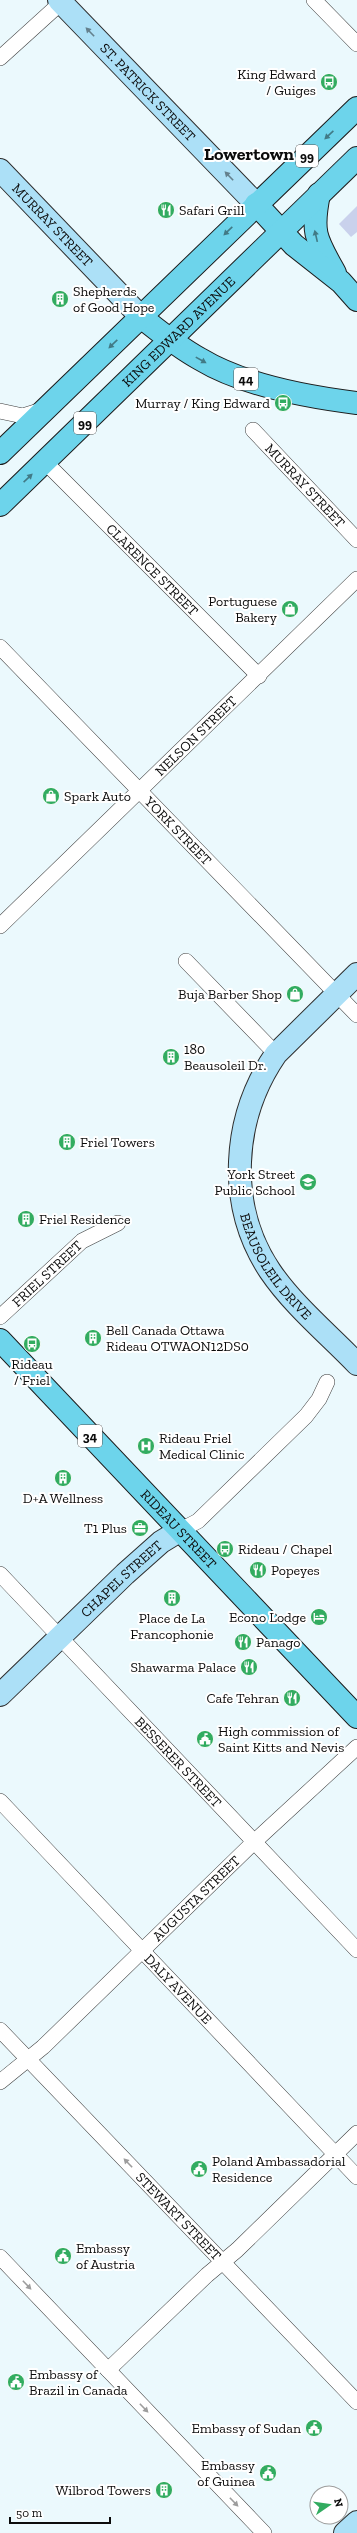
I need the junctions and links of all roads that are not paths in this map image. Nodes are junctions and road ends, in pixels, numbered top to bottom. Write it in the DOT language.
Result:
graph roads {
  1 [pos="314,0"];
  2 [pos="61,1"];
  3 [pos="357,44"];
  4 [pos="0,58"];
  5 [pos="357,108"];
  6 [pos="357,158"];
  7 [pos="0,170"];
  8 [pos="319,194"];
  9 [pos="256,204"];
  10 [pos="281,231"];
  11 [pos="341,282"];
  12 [pos="357,300"];
  13 [pos="141,317"];
  14 [pos="168,340"];
  15 [pos="357,395"];
  16 [pos="332,400"];
  17 [pos="357,403"];
  18 [pos="47,408"];
  19 [pos="0,411"];
  20 [pos="253,430"];
  21 [pos="0,453"];
  22 [pos="45,462"];
  23 [pos="0,505"];
  24 [pos="357,540"];
  25 [pos="357,580"];
  26 [pos="0,647"];
  27 [pos="259,676"];
  28 [pos="140,790"];
  29 [pos="0,926"];
  30 [pos="186,962"];
  31 [pos="357,974"];
  32 [pos="337,994"];
  33 [pos="357,1015"];
  34 [pos="276,1054"];
  35 [pos="118,1222"];
  36 [pos="0,1317"];
  37 [pos="0,1340"];
  38 [pos="357,1364"];
  39 [pos="327,1382"];
  40 [pos="179,1531"];
  41 [pos="0,1574"];
  42 [pos="60,1638"];
  43 [pos="0,1695"];
  44 [pos="357,1717"];
  45 [pos="357,1747"];
  46 [pos="0,1801"];
  47 [pos="254,1842"];
  48 [pos="141,1949"];
  49 [pos="357,1950"];
  50 [pos="0,2030"];
  51 [pos="28,2059"];
  52 [pos="0,2082"];
  53 [pos="357,2133"];
  54 [pos="335,2154"];
  55 [pos="357,2177"];
  56 [pos="0,2257"];
  57 [pos="222,2262"];
  58 [pos="108,2370"];
  59 [pos="357,2402"];
  60 [pos="357,2522"];
  61 [pos="264,2533"];
  62 [pos="345,2533"];
  1 -- 3 [label="street"];
  2 -- 4 [label="street"];
  9 -- 2 [label="street, ST. PATRICK STREET, one-way"];
  5 -- 9 [label="main road, 99, one-way"];
  6 -- 8 [label="main road, KING EDWARD AVENUE / 99"];
  7 -- 13 [label="street, MURRAY STREET / 44"];
  8 -- 10 [label="main road, KING EDWARD AVENUE / 99"];
  11 -- 8 [label="main road, one-way"];
  9 -- 10 [label="main road, ST. PATRICK STREET"];
  9 -- 13 [label="main road, 99, one-way"];
  10 -- 11 [label="main road, ST. PATRICK STREET"];
  10 -- 14 [label="main road, KING EDWARD AVENUE / 99"];
  11 -- 12 [label="main road, ST. PATRICK STREET"];
  13 -- 14 [label="main road, MURRAY STREET / 44"];
  13 -- 18 [label="main road, 99, one-way"];
  14 -- 16 [label="main road, MURRAY STREET / 44, one-way"];
  14 -- 22 [label="main road, KING EDWARD AVENUE / 99"];
  15 -- 16 [label="main road"];
  16 -- 17 [label="main road, 44"];
  18 -- 19 [label="street"];
  18 -- 21 [label="main road, 99"];
  20 -- 24 [label="street, MURRAY STREET"];
  23 -- 22 [label="main road, KING EDWARD AVENUE / 99, one-way"];
  22 -- 27 [label="street, CLARENCE STREET"];
  25 -- 27 [label="street, NELSON STREET"];
  26 -- 28 [label="street, YORK STREET"];
  27 -- 28 [label="street, NELSON STREET"];
  28 -- 29 [label="street, NELSON STREET"];
  28 -- 32 [label="street, YORK STREET"];
  30 -- 34 [label="street"];
  31 -- 32 [label="street, BEAUSOLEIL DRIVE"];
  32 -- 33 [label="street, YORK STREET"];
  32 -- 34 [label="street, BEAUSOLEIL DRIVE"];
  34 -- 38 [label="street, BEAUSOLEIL DRIVE"];
  35 -- 36 [label="street, FRIEL STREET"];
  37 -- 40 [label="main road, RIDEAU STREET / 34"];
  39 -- 40 [label="street, CHAPEL STREET"];
  40 -- 42 [label="street, CHAPEL STREET"];
  40 -- 44 [label="main road, RIDEAU STREET / 34"];
  41 -- 42 [label="street, BESSERER STREET"];
  42 -- 43 [label="street, CHAPEL STREET"];
  42 -- 47 [label="street, BESSERER STREET"];
  45 -- 47 [label="street, AUGUSTA STREET"];
  46 -- 48 [label="street, DALY AVENUE"];
  47 -- 48 [label="street, AUGUSTA STREET"];
  47 -- 49 [label="street, BESSERER STREET"];
  48 -- 51 [label="street, AUGUSTA STREET"];
  48 -- 54 [label="street, DALY AVENUE"];
  50 -- 51 [label="street, STEWART STREET"];
  51 -- 52 [label="street, AUGUSTA STREET"];
  57 -- 51 [label="street, STEWART STREET, one-way"];
  53 -- 54 [label="street"];
  54 -- 55 [label="street, DALY AVENUE"];
  54 -- 57 [label="street"];
  56 -- 58 [label="street, one-way"];
  57 -- 58 [label="street"];
  57 -- 59 [label="street, STEWART STREET"];
  58 -- 61 [label="street, one-way"];
  60 -- 62 [label="street"];
}
